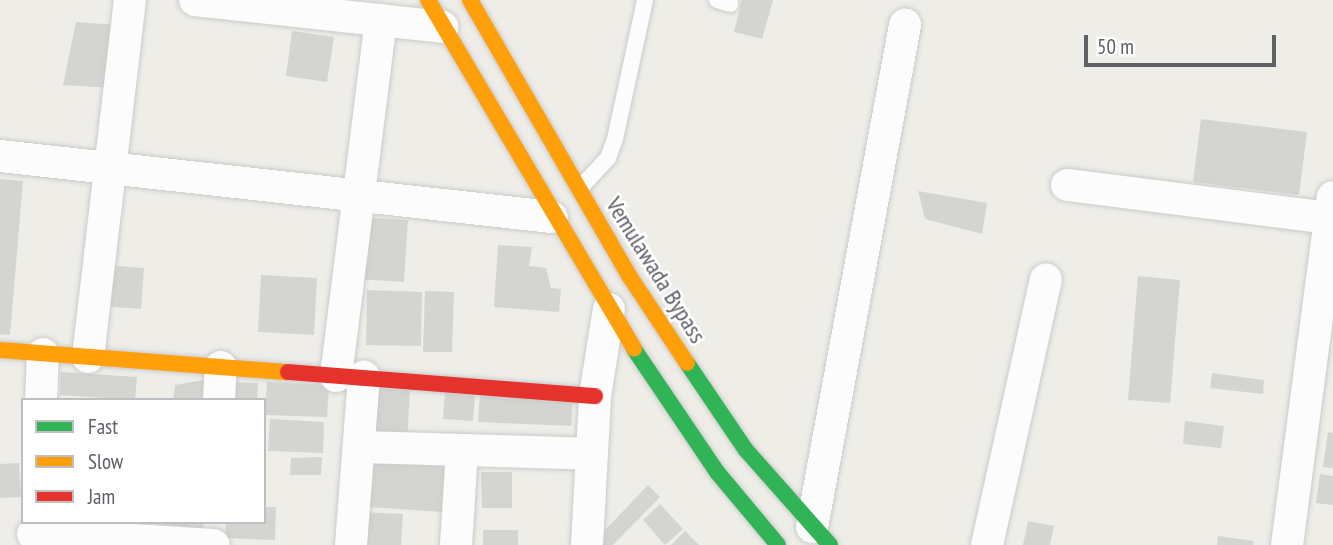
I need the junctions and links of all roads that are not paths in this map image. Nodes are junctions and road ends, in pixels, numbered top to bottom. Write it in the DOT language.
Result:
graph roads {
  1 [pos="130,0"];
  2 [pos="195,0"];
  3 [pos="470,0"];
  4 [pos="645,0"];
  5 [pos="436,14"];
  6 [pos="381,20"];
  7 [pos="905,24"];
  8 [pos="0,156"];
  9 [pos="113,168"];
  10 [pos="1068,185"];
  11 [pos="578,189"];
  12 [pos="359,195"];
  13 [pos="1331,207"];
  14 [pos="552,217"];
  15 [pos="1046,279"];
  16 [pos="1327,290"];
  17 [pos="609,309"];
  18 [pos="0,350"];
  19 [pos="43,354"];
  20 [pos="88,357"];
  21 [pos="221,367"];
  22 [pos="350,377"];
  23 [pos="594,396"];
  24 [pos="41,398"];
  25 [pos="219,398"];
  26 [pos="1319,405"];
  27 [pos="360,447"];
  28 [pos="463,450"];
  29 [pos="592,454"];
  30 [pos="214,524"];
  31 [pos="33,534"];
  32 [pos="821,536"];
  33 [pos="214,545"];
  34 [pos="351,545"];
  35 [pos="456,545"];
  36 [pos="587,545"];
  37 [pos="778,545"];
  38 [pos="987,545"];
  39 [pos="1287,545"];
  1 -- 9 [label="street"];
  2 -- 6 [label="street"];
  3 -- 11 [label="main road, Vemulawada Bypass"];
  4 -- 11 [label="lane"];
  5 -- 6 [label="street"];
  5 -- 14 [label="main road"];
  6 -- 12 [label="street"];
  7 -- 32 [label="street"];
  8 -- 9 [label="street"];
  9 -- 12 [label="street"];
  9 -- 20 [label="street"];
  10 -- 13 [label="street"];
  11 -- 32 [label="main road, Vemulawada Bypass"];
  12 -- 14 [label="street"];
  12 -- 22 [label="street"];
  13 -- 16 [label="street"];
  14 -- 17 [label="main road"];
  15 -- 38 [label="street"];
  16 -- 26 [label="street"];
  17 -- 23 [label="street"];
  17 -- 37 [label="main road"];
  18 -- 19 [label="main road"];
  19 -- 20 [label="main road"];
  19 -- 24 [label="street"];
  20 -- 21 [label="main road"];
  21 -- 22 [label="main road"];
  21 -- 25 [label="street"];
  22 -- 23 [label="main road"];
  22 -- 27 [label="street"];
  23 -- 29 [label="street"];
  26 -- 39 [label="street"];
  27 -- 28 [label="street"];
  27 -- 34 [label="street"];
  28 -- 29 [label="street"];
  28 -- 35 [label="street"];
  29 -- 36 [label="street"];
  30 -- 33 [label="street"];
  31 -- 33 [label="street"];
}
